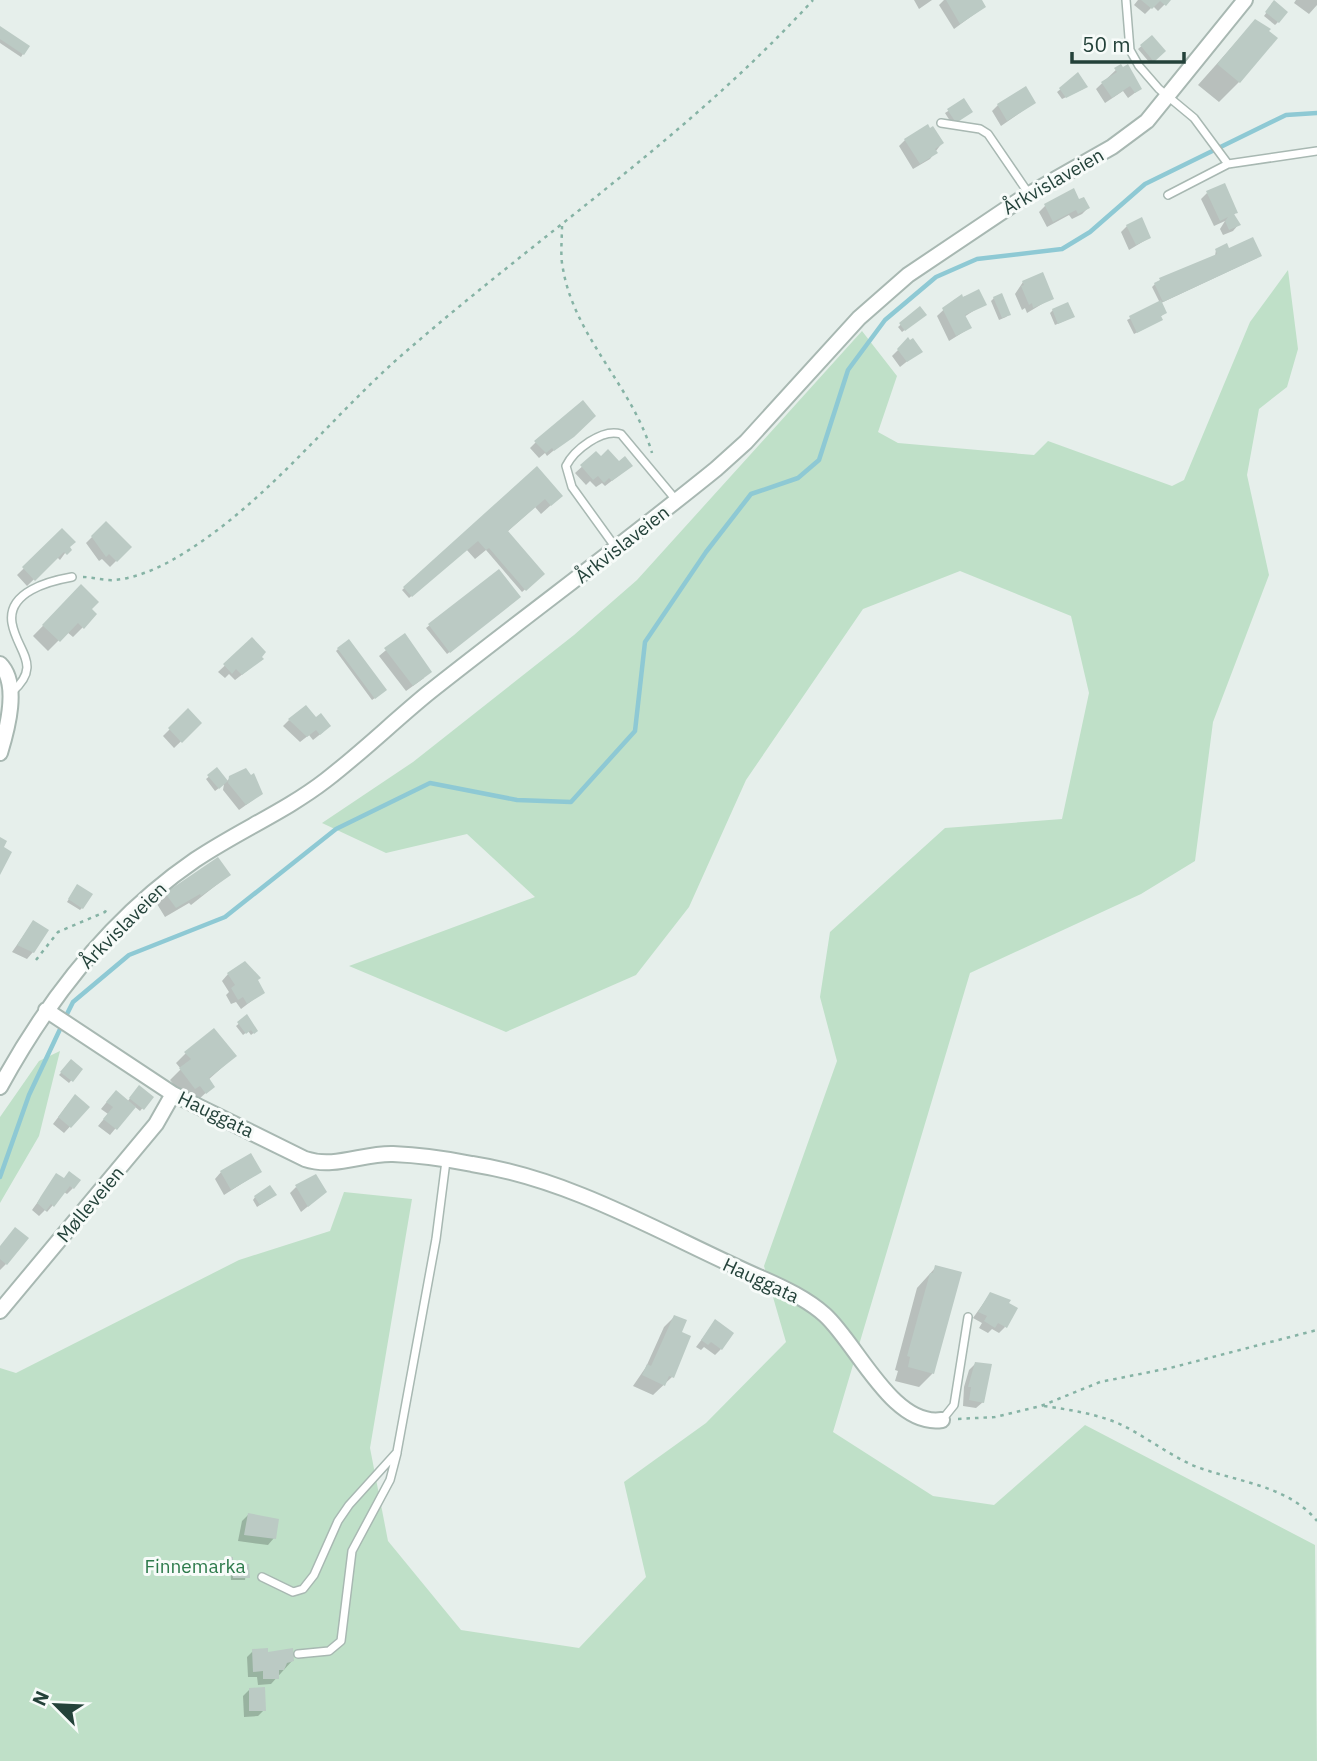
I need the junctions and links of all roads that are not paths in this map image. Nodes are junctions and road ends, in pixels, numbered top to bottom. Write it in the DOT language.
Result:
graph roads {
  1 [pos="1126,0"];
  2 [pos="1245,0"];
  3 [pos="1169,95"];
  4 [pos="941,123"];
  5 [pos="1317,151"];
  6 [pos="1228,164"];
  7 [pos="1029,194"];
  8 [pos="1168,195"];
  9 [pos="677,501"];
  10 [pos="616,548"];
  11 [pos="72,577"];
  12 [pos="0,664"];
  13 [pos="9,694"];
  14 [pos="0,754"];
  15 [pos="56,1017"];
  16 [pos="0,1087"];
  17 [pos="173,1094"];
  18 [pos="446,1161"];
  19 [pos="0,1311"];
  20 [pos="968,1317"];
  21 [pos="942,1420"];
  22 [pos="397,1452"];
  23 [pos="262,1577"];
  24 [pos="298,1654"];
  1 -- 3 [label="lane"];
  2 -- 3 [label="street, Årkvislaveien"];
  3 -- 6 [label="lane"];
  3 -- 7 [label="street, Årkvislaveien"];
  4 -- 7 [label="lane"];
  5 -- 6 [label="lane"];
  6 -- 8 [label="lane"];
  7 -- 9 [label="street, Årkvislaveien"];
  9 -- 10 [label="street, Årkvislaveien"];
  9 -- 10 [label="lane"];
  10 -- 15 [label="street, Årkvislaveien"];
  11 -- 13 [label="lane"];
  12 -- 13 [label="street"];
  13 -- 14 [label="street"];
  15 -- 16 [label="street, Årkvislaveien"];
  15 -- 17 [label="street, Hauggata"];
  17 -- 18 [label="street, Hauggata"];
  17 -- 19 [label="street, Mølleveien"];
  18 -- 21 [label="street, Hauggata"];
  18 -- 22 [label="lane"];
  20 -- 21 [label="lane"];
  22 -- 23 [label="lane"];
  22 -- 24 [label="lane"];
}
